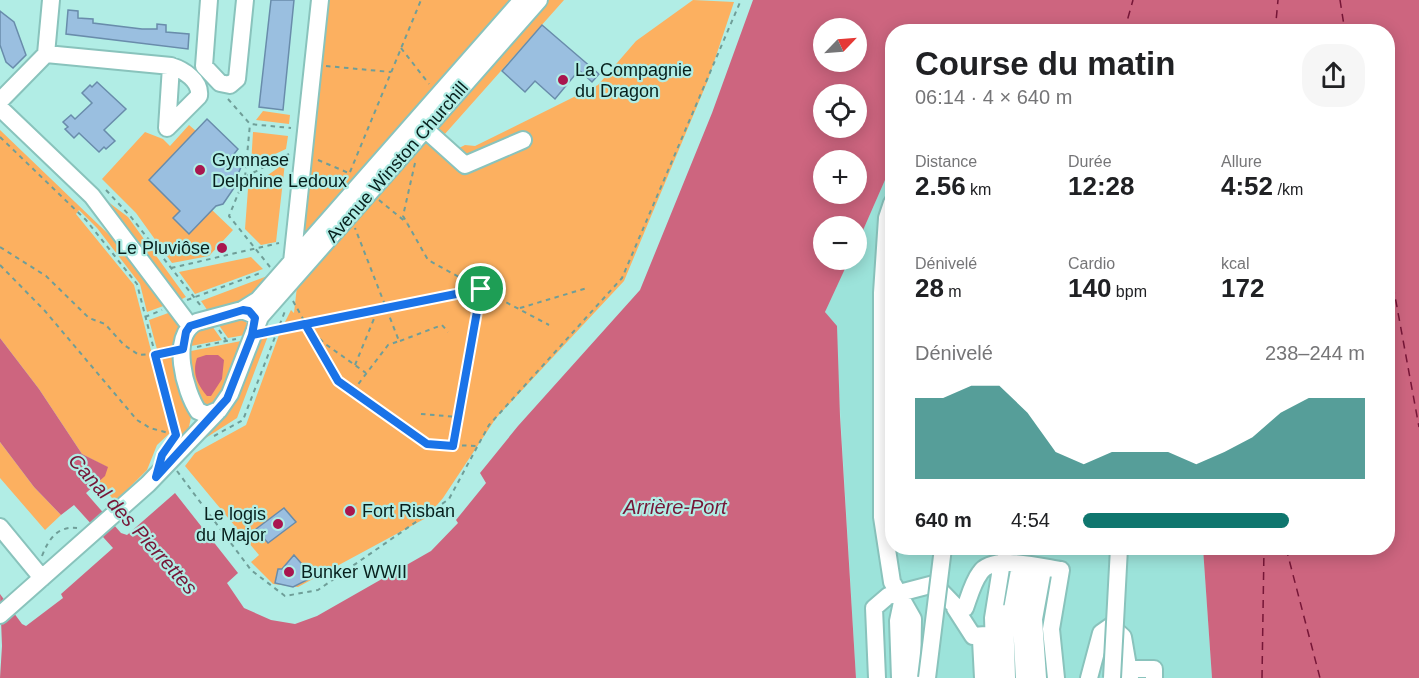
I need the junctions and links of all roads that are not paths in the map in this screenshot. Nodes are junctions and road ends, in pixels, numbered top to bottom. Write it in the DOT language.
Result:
graph roads {
  1 [pos="51,0"];
  2 [pos="209,0"];
  3 [pos="245,0"];
  4 [pos="320,0"];
  5 [pos="522,0"];
  6 [pos="539,0"];
  7 [pos="45,54"];
  8 [pos="171,66"];
  9 [pos="0,101"];
  10 [pos="0,108"];
  11 [pos="0,122"];
  12 [pos="426,130"];
  13 [pos="524,140"];
  14 [pos="116,230"];
  15 [pos="885,248"];
  16 [pos="292,262"];
  17 [pos="243,310"];
  18 [pos="190,326"];
  19 [pos="254,330"];
  20 [pos="196,410"];
  21 [pos="219,410"];
  22 [pos="177,441"];
  23 [pos="0,527"];
  24 [pos="885,540"];
  25 [pos="887,555"];
  26 [pos="942,555"];
  27 [pos="1119,555"];
  28 [pos="1031,566"];
  29 [pos="38,573"];
  30 [pos="955,608"];
  31 [pos="894,609"];
  32 [pos="0,615"];
  33 [pos="980,635"];
  34 [pos="1144,674"];
  35 [pos="878,678"];
  36 [pos="887,678"];
  37 [pos="892,678"];
  38 [pos="900,678"];
  39 [pos="906,678"];
  40 [pos="912,678"];
  41 [pos="927,678"];
  42 [pos="976,678"];
  43 [pos="983,678"];
  44 [pos="989,678"];
  45 [pos="995,678"];
  46 [pos="1001,678"];
  47 [pos="1007,678"];
  48 [pos="1013,678"];
  49 [pos="1018,678"];
  50 [pos="1024,678"];
  51 [pos="1032,678"];
  52 [pos="1038,678"];
  53 [pos="1044,678"];
  54 [pos="1050,678"];
  55 [pos="1056,678"];
  56 [pos="1089,678"];
  57 [pos="1112,678"];
  1 -- 7 [label="street"];
  2 -- 3 [label="street"];
  4 -- 16 [label="street"];
  5 -- 16 [label="street, Avenue Winston Churchill"];
  6 -- 12 [label="street, Avenue Winston Churchill"];
  7 -- 8 [label="street"];
  7 -- 9 [label="street"];
  10 -- 14 [label="street"];
  11 -- 14 [label="street"];
  12 -- 13 [label="street"];
  12 -- 19 [label="street, Avenue Winston Churchill"];
  14 -- 18 [label="street"];
  15 -- 24 [label="street"];
  16 -- 17 [label="street, Avenue Winston Churchill"];
  17 -- 18 [label="street"];
  17 -- 19 [label="street"];
  18 -- 20 [label="street"];
  19 -- 21 [label="street"];
  20 -- 21 [label="street"];
  20 -- 22 [label="street"];
  21 -- 22 [label="street"];
  22 -- 29 [label="street"];
  23 -- 29 [label="street"];
  25 -- 31 [label="street"];
  26 -- 41 [label="street, bridge"];
  27 -- 57 [label="street, bridge"];
  28 -- 30 [label="street"];
  28 -- 45 [label="street"];
  28 -- 46 [label="street"];
  28 -- 47 [label="street"];
  28 -- 48 [label="street"];
  28 -- 49 [label="street"];
  28 -- 50 [label="street"];
  28 -- 51 [label="street"];
  28 -- 52 [label="street"];
  28 -- 53 [label="street"];
  28 -- 54 [label="street"];
  28 -- 55 [label="street"];
  29 -- 32 [label="street"];
  30 -- 31 [label="street"];
  30 -- 33 [label="street"];
  31 -- 35 [label="street"];
  31 -- 36 [label="street"];
  31 -- 37 [label="street"];
  31 -- 38 [label="street"];
  31 -- 39 [label="street"];
  31 -- 40 [label="street"];
  33 -- 42 [label="street"];
  33 -- 43 [label="street"];
  33 -- 44 [label="street"];
  34 -- 56 [label="street"];
}
